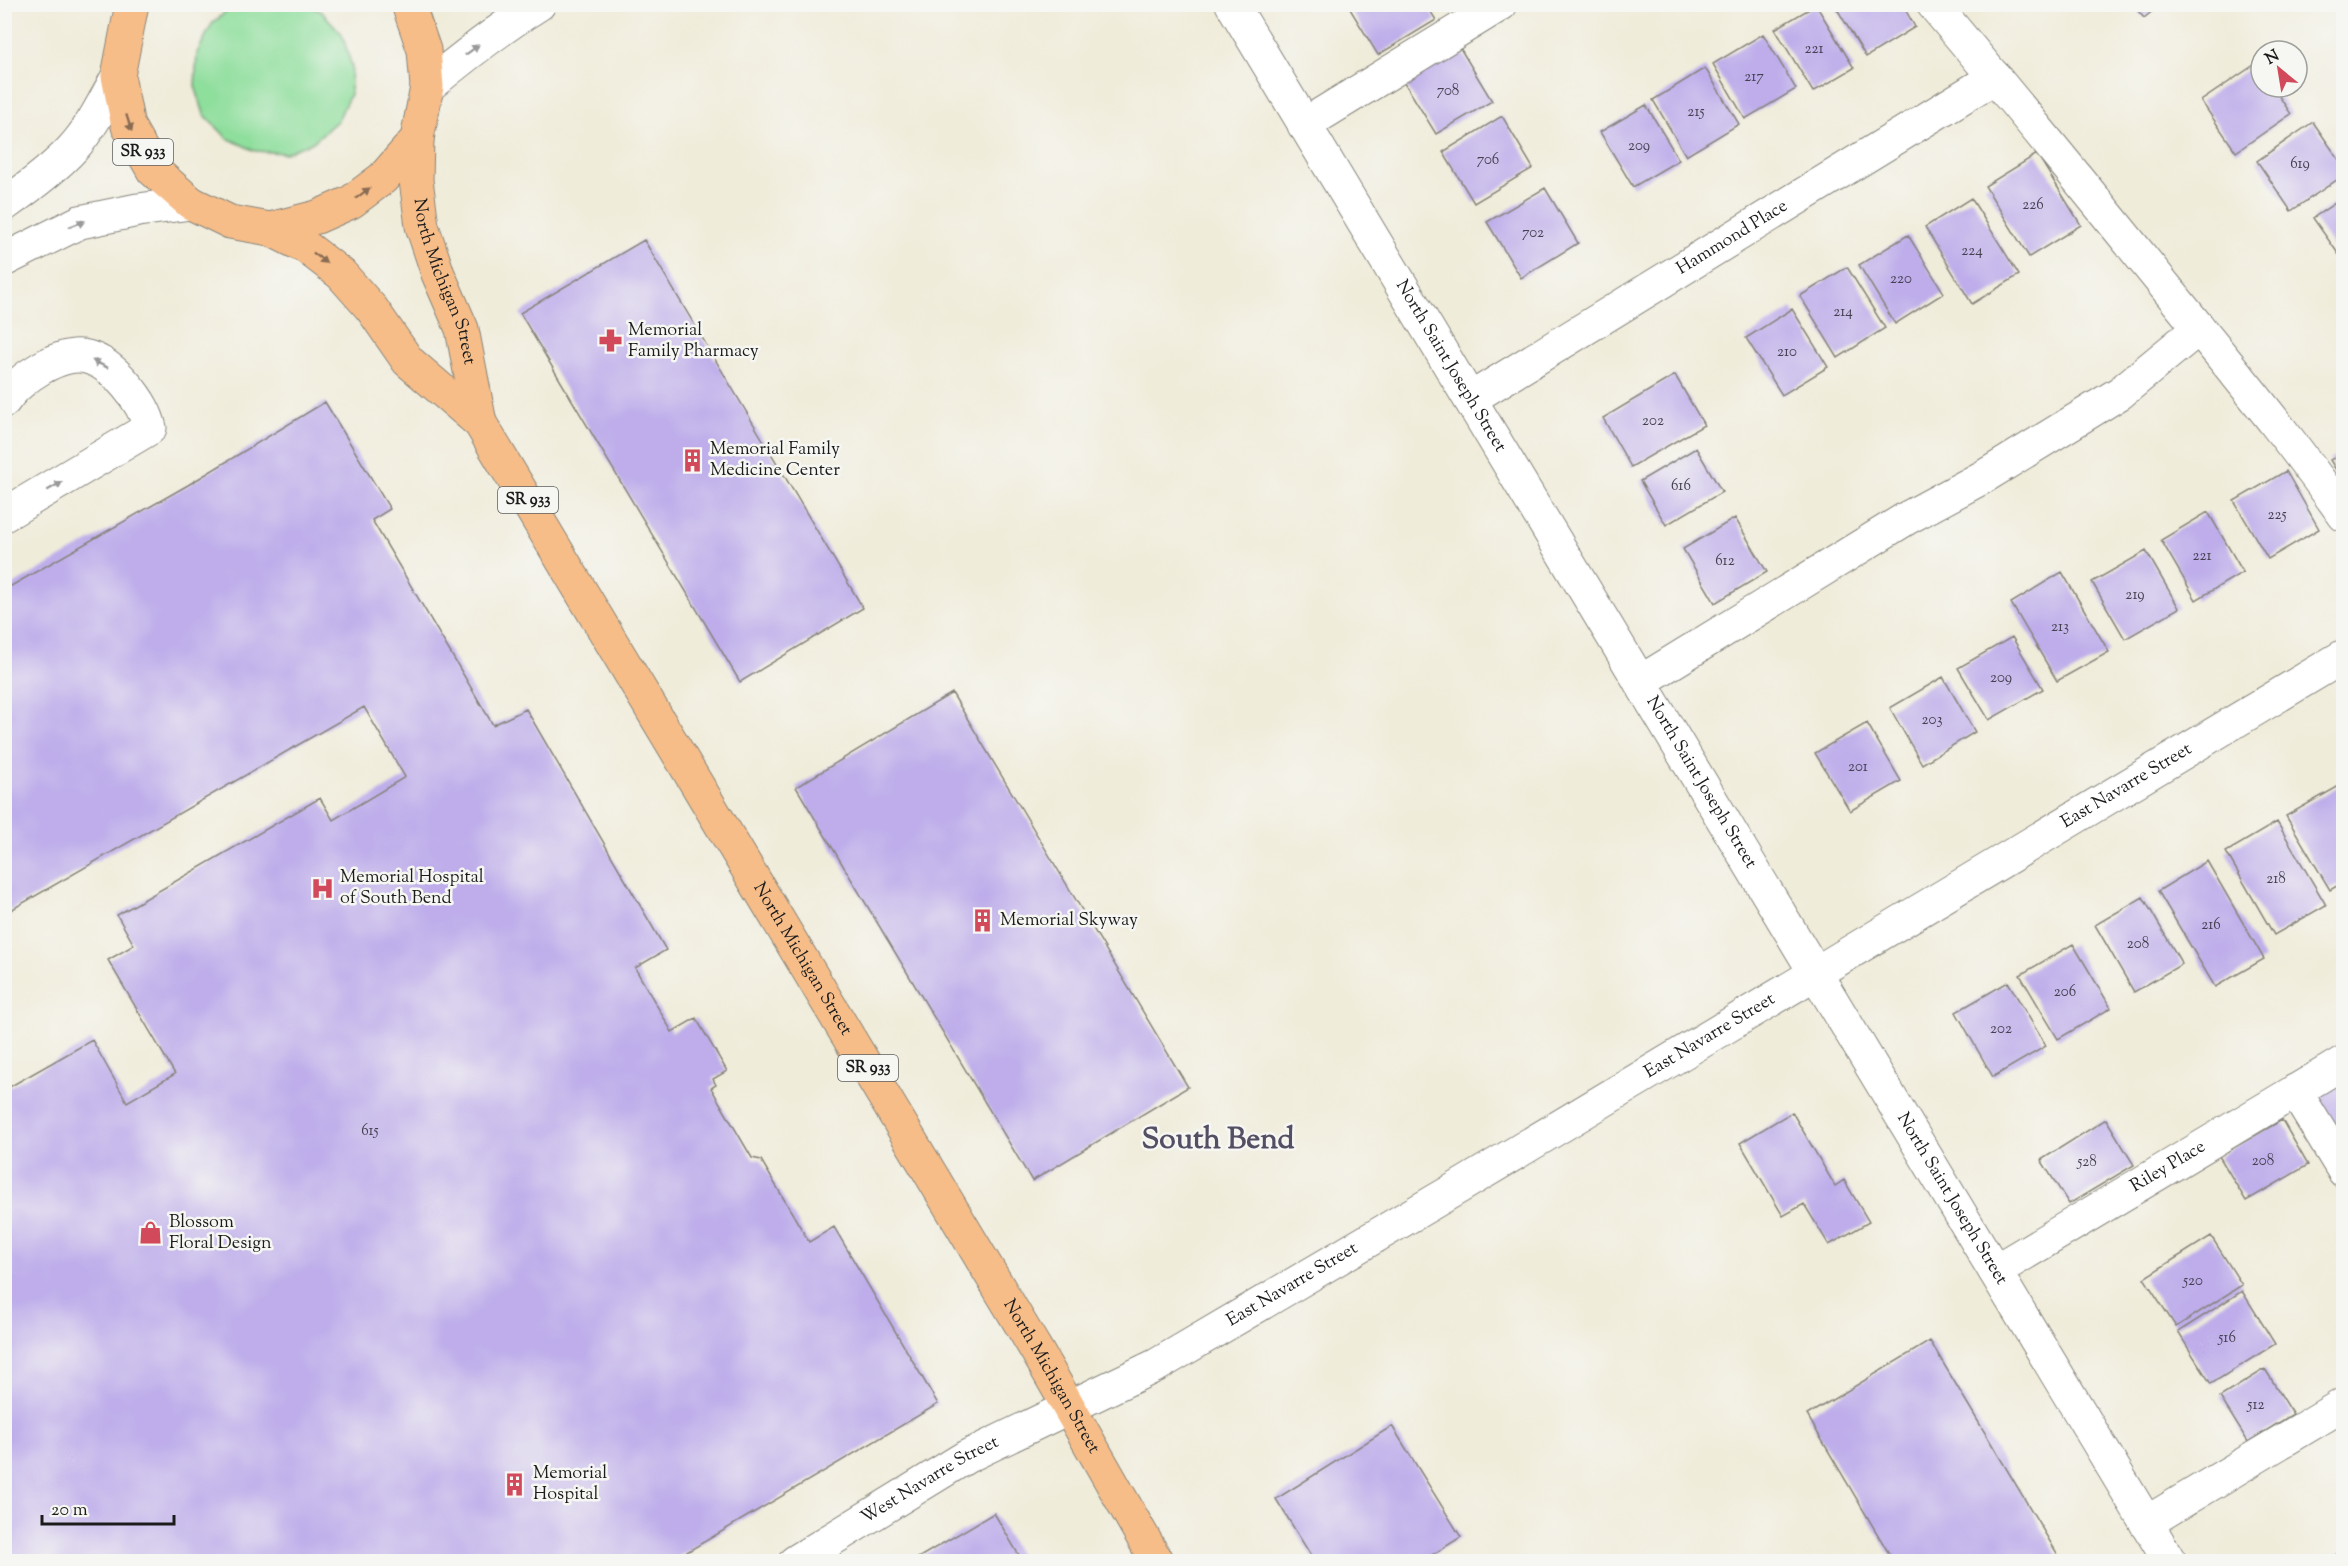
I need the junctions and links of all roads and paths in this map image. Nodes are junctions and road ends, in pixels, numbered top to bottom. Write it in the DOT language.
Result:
graph roads {
  1 [pos="132,4"];
  2 [pos="408,4"];
  3 [pos="539,4"];
  4 [pos="1232,4"];
  5 [pos="1501,4"];
  6 [pos="1933,4"];
  7 [pos="118,76"];
  8 [pos="1995,77"];
  9 [pos="427,87"];
  10 [pos="1304,125"];
  11 [pos="417,139"];
  12 [pos="191,203"];
  13 [pos="4,205"];
  14 [pos="270,229"];
  15 [pos="4,260"];
  16 [pos="2199,328"];
  17 [pos="1470,399"];
  18 [pos="4,401"];
  19 [pos="480,423"];
  20 [pos="4,515"];
  21 [pos="2343,515"];
  22 [pos="2343,656"];
  23 [pos="1640,682"];
  24 [pos="1815,973"];
  25 [pos="2343,1062"];
  26 [pos="2295,1091"];
  27 [pos="2343,1171"];
  28 [pos="1995,1271"];
  29 [pos="2343,1404"];
  30 [pos="1070,1408"];
  31 [pos="2146,1523"];
  32 [pos="795,1562"];
  33 [pos="1157,1562"];
  34 [pos="2170,1562"];
  1 -- 7 [label="main road, SR 933"];
  2 -- 9 [label="main road, SR 933"];
  9 -- 3 [label="street, one-way"];
  4 -- 10 [label="street, North Saint Joseph Street"];
  5 -- 10 [label="street"];
  6 -- 8 [label="street"];
  7 -- 12 [label="main road, SR 933, one-way"];
  7 -- 13 [label="street"];
  8 -- 16 [label="street"];
  8 -- 17 [label="street, Hammond Place"];
  9 -- 11 [label="main road, SR 933"];
  10 -- 17 [label="street, North Saint Joseph Street"];
  14 -- 11 [label="main road, one-way"];
  11 -- 19 [label="main road, North Michigan Street / SR 933"];
  12 -- 14 [label="main road, SR 933"];
  15 -- 12 [label="street, one-way"];
  14 -- 19 [label="main road, North Michigan Street / SR 933, one-way"];
  16 -- 21 [label="street"];
  16 -- 23 [label="street"];
  17 -- 23 [label="street, North Saint Joseph Street"];
  20 -- 18 [label="street, one-way"];
  19 -- 30 [label="main road, North Michigan Street / SR 933"];
  22 -- 24 [label="street, East Navarre Street"];
  23 -- 24 [label="street, North Saint Joseph Street"];
  24 -- 28 [label="street, North Saint Joseph Street"];
  24 -- 30 [label="street, East Navarre Street"];
  25 -- 26 [label="street, Riley Place"];
  26 -- 27 [label="street"];
  26 -- 28 [label="street, Riley Place"];
  28 -- 31 [label="street, North Saint Joseph Street"];
  29 -- 31 [label="street"];
  30 -- 32 [label="street, West Navarre Street"];
  30 -- 33 [label="main road, North Michigan Street / SR 933"];
  31 -- 34 [label="street, North Saint Joseph Street"];
}
